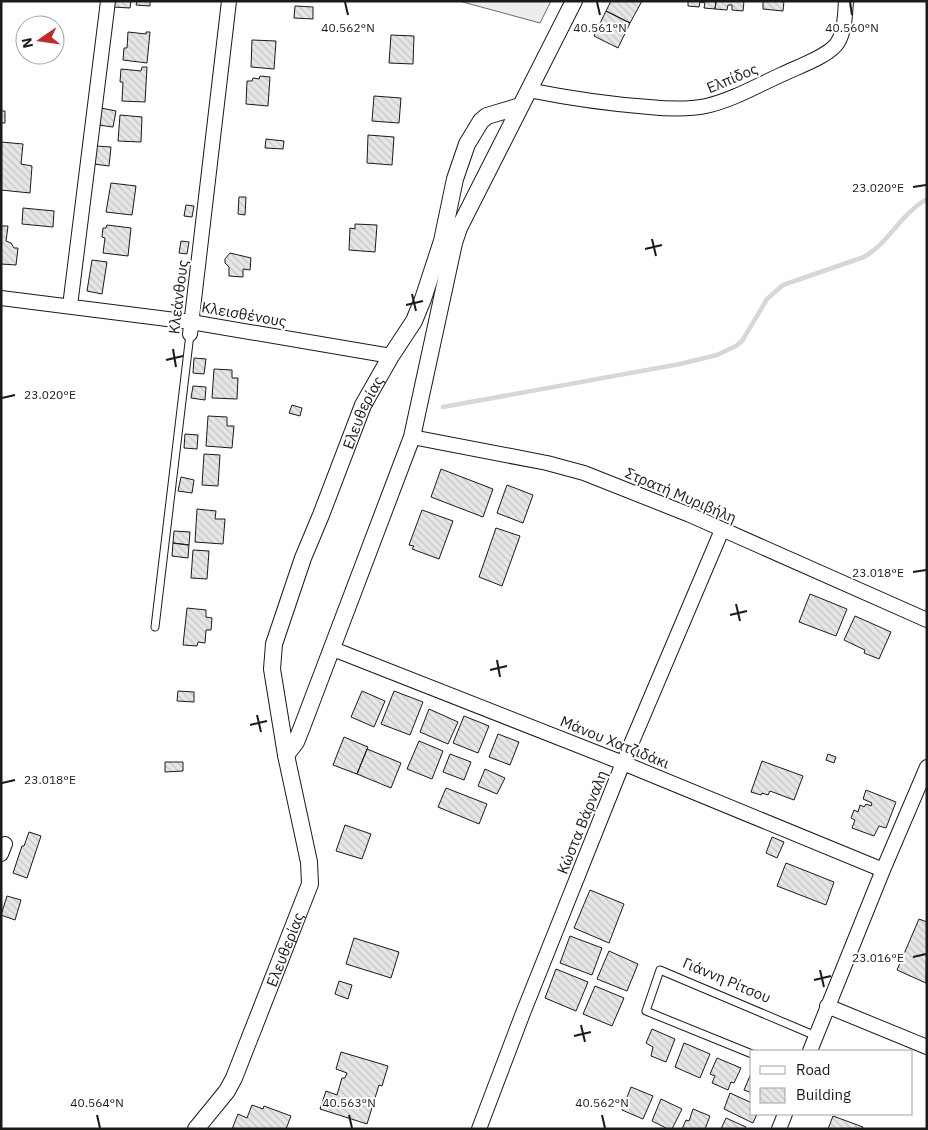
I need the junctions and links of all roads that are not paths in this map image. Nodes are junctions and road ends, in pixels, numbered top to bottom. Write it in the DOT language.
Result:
graph roads {
  1 [pos="108,1"];
  2 [pos="229,1"];
  3 [pos="574,1"];
  4 [pos="846,1"];
  5 [pos="528,90"];
  6 [pos="520,106"];
  7 [pos="1,298"];
  8 [pos="70,306"];
  9 [pos="190,328"];
  10 [pos="391,356"];
  11 [pos="412,437"];
  12 [pos="722,530"];
  13 [pos="927,620"];
  14 [pos="155,627"];
  15 [pos="333,649"];
  16 [pos="286,755"];
  17 [pos="623,763"];
  18 [pos="927,767"];
  19 [pos="883,870"];
  20 [pos="827,1006"];
  21 [pos="816,1036"];
  22 [pos="927,1047"];
  23 [pos="810,1050"];
  24 [pos="750,1053"];
  25 [pos="785,1115"];
  26 [pos="196,1129"];
  27 [pos="479,1129"];
  28 [pos="779,1129"];
  1 -- 8 [label="street"];
  2 -- 9 [label="street, Κλεάνθους"];
  3 -- 5 [label="street"];
  4 -- 5 [label="street, Ελπίδος"];
  5 -- 6 [label="street"];
  6 -- 10 [label="street, Ελευθερίας"];
  6 -- 11 [label="street"];
  7 -- 8 [label="street, Κλεισθένους"];
  8 -- 9 [label="street, Κλεισθένους"];
  9 -- 10 [label="street, Κλεισθένους"];
  9 -- 14 [label="lane, Κλεάνθους"];
  10 -- 16 [label="street, Ελευθερίας"];
  11 -- 12 [label="street, Στρατή Μυριβήλη"];
  11 -- 15 [label="street"];
  12 -- 13 [label="street, Στρατή Μυριβήλη"];
  12 -- 17 [label="street, Κώστα Βάρναλη"];
  15 -- 16 [label="street"];
  15 -- 17 [label="street, Μάνου Χατζιδάκι"];
  16 -- 26 [label="street, Ελευθερίας"];
  17 -- 19 [label="street, Μάνου Χατζιδάκι"];
  17 -- 27 [label="street, Κώστα Βάρναλη"];
  18 -- 19 [label="street"];
  19 -- 20 [label="street"];
  20 -- 21 [label="street"];
  20 -- 22 [label="street"];
  21 -- 23 [label="street"];
  21 -- 24 [label="lane, Γιάννη Ρίτσου"];
  25 -- 28 [label="street"];
}
